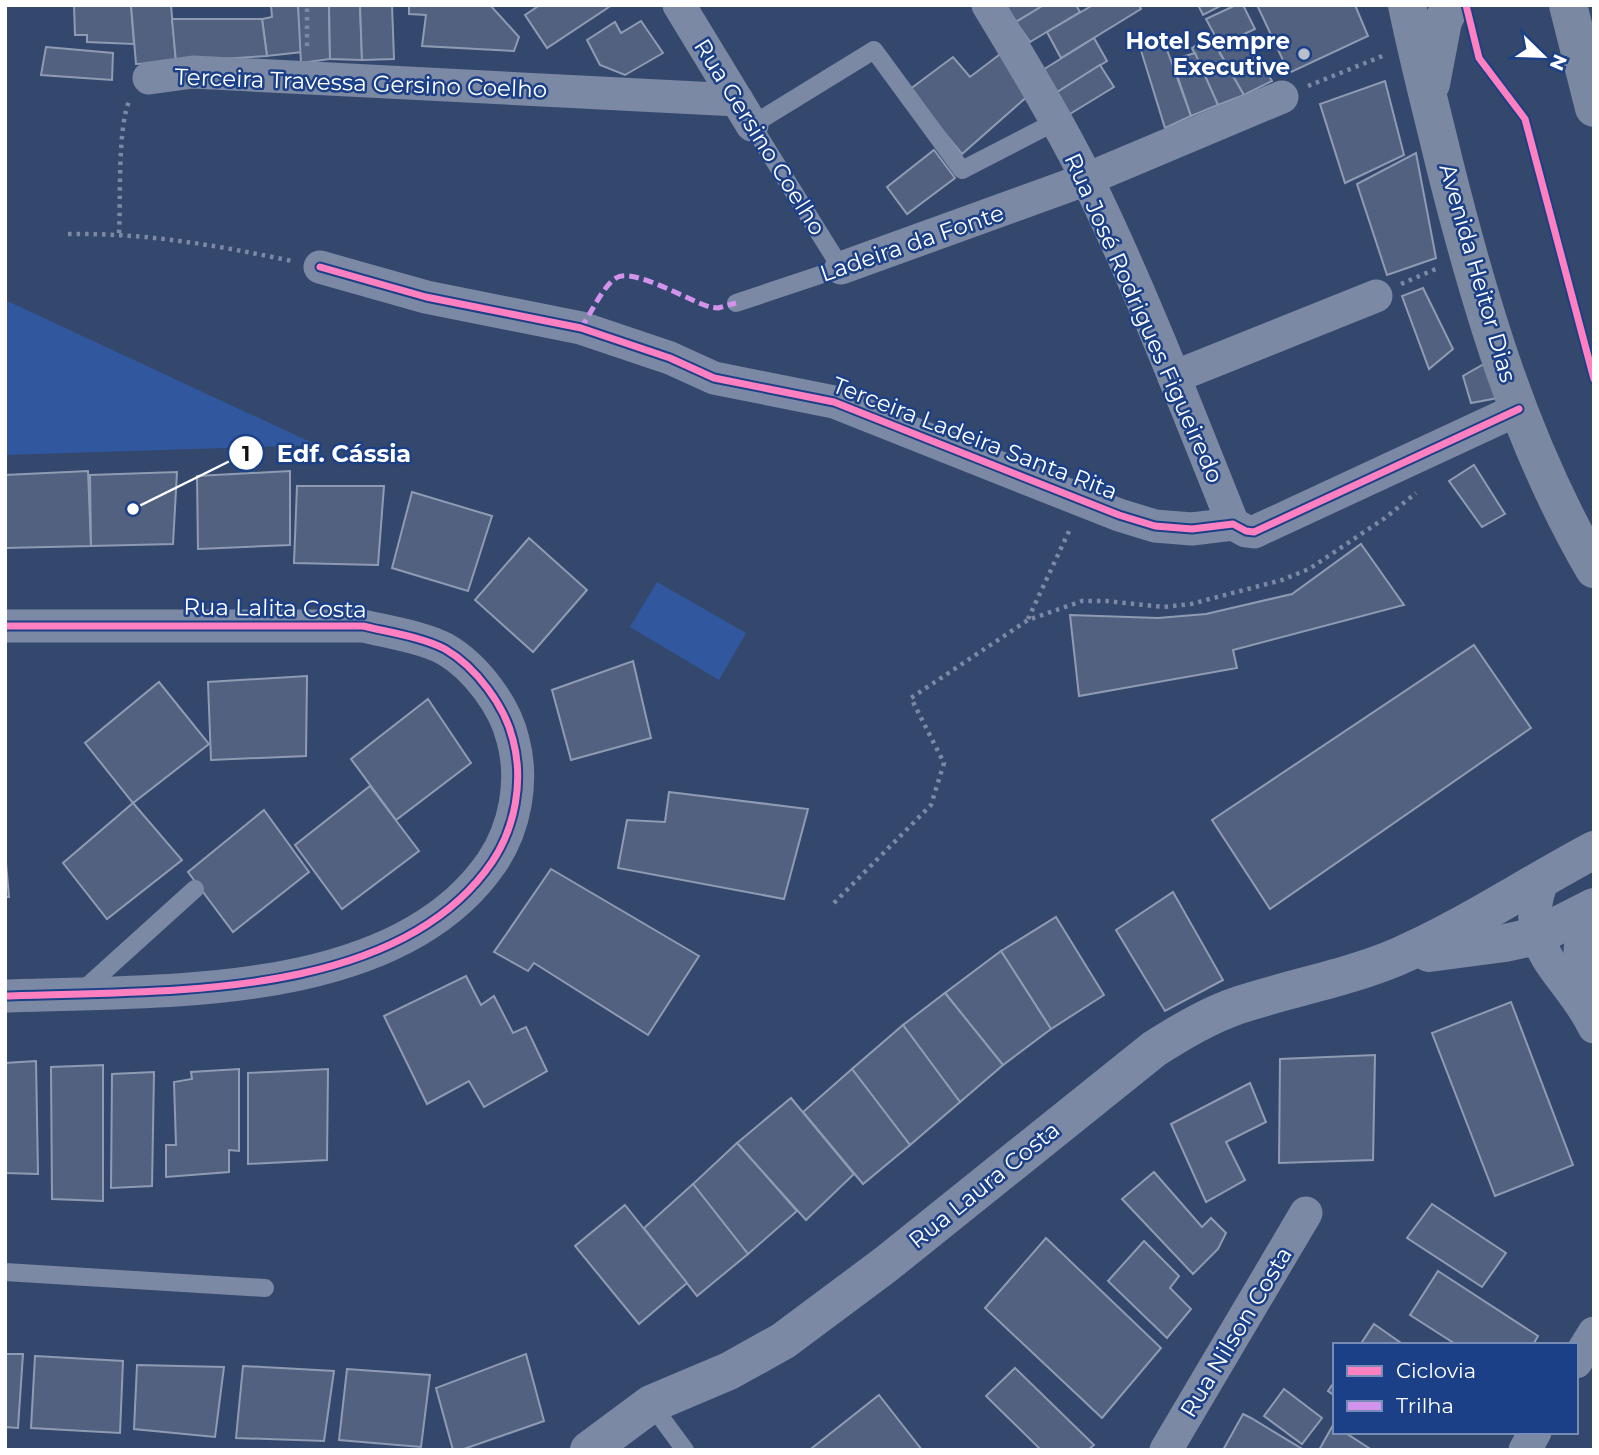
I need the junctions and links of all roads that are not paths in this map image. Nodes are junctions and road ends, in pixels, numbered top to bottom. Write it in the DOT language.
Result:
graph roads {
  1 [pos="679,5"];
  2 [pos="988,5"];
  3 [pos="1407,5"];
  4 [pos="1451,5"];
  5 [pos="1567,11"];
  6 [pos="149,78"];
  7 [pos="1282,97"];
  8 [pos="1429,98"];
  9 [pos="1594,108"];
  10 [pos="744,112"];
  11 [pos="1055,122"];
  12 [pos="1087,179"];
  13 [pos="320,267"];
  14 [pos="841,268"];
  15 [pos="1376,296"];
  16 [pos="736,303"];
  17 [pos="1174,377"];
  18 [pos="1519,410"];
  19 [pos="1233,524"];
  20 [pos="1594,569"];
  21 [pos="5,626"];
  22 [pos="1594,850"];
  23 [pos="1544,877"];
  24 [pos="195,889"];
  25 [pos="1590,909"];
  26 [pos="1537,936"];
  27 [pos="1395,958"];
  28 [pos="79,993"];
  29 [pos="5,996"];
  30 [pos="1588,1016"];
  31 [pos="1306,1213"];
  32 [pos="5,1272"];
  33 [pos="264,1288"];
  34 [pos="1594,1333"];
  35 [pos="1578,1359"];
  36 [pos="651,1404"];
  37 [pos="1534,1434"];
  38 [pos="589,1450"];
  39 [pos="685,1450"];
  40 [pos="1166,1450"];
  41 [pos="1525,1450"];
  1 -- 10 [label="street, Rua Gersino Coelho"];
  2 -- 11 [label="street, Rua José Rodrigues Figueiredo"];
  3 -- 8 [label="main road, Avenida Heitor Dias"];
  4 -- 8 [label="main road"];
  5 -- 9 [label="main road"];
  6 -- 10 [label="street, Terceira Travessa Gersino Coelho"];
  7 -- 12 [label="street, Ladeira da Fonte"];
  8 -- 18 [label="main road, Avenida Heitor Dias"];
  10 -- 11 [label="lane"];
  10 -- 14 [label="lane, Rua Gersino Coelho"];
  11 -- 12 [label="street, Rua José Rodrigues Figueiredo"];
  12 -- 14 [label="street, Ladeira da Fonte"];
  12 -- 17 [label="street, Rua José Rodrigues Figueiredo"];
  13 -- 19 [label="street, Terceira Ladeira Santa Rita"];
  14 -- 16 [label="lane, Ladeira da Fonte"];
  15 -- 17 [label="street"];
  17 -- 19 [label="street, Rua José Rodrigues Figueiredo"];
  18 -- 19 [label="street, Terceira Ladeira Santa Rita"];
  18 -- 20 [label="main road, Avenida Heitor Dias"];
  21 -- 28 [label="street, Rua Lalita Costa"];
  22 -- 23 [label="street, Rua Laura Costa"];
  23 -- 26 [label="street"];
  23 -- 27 [label="street, Rua Laura Costa"];
  24 -- 28 [label="lane"];
  25 -- 26 [label="street, Rua Laura Costa"];
  25 -- 30 [label="street"];
  26 -- 27 [label="street, Rua Laura Costa"];
  26 -- 30 [label="street"];
  27 -- 36 [label="street, Rua Laura Costa"];
  28 -- 29 [label="street, Rua Lalita Costa"];
  31 -- 40 [label="street, Rua Nilson Costa"];
  32 -- 33 [label="lane"];
  34 -- 35 [label="street"];
  36 -- 38 [label="street, Rua Laura Costa"];
  36 -- 39 [label="lane"];
  37 -- 41 [label="street"];
}
